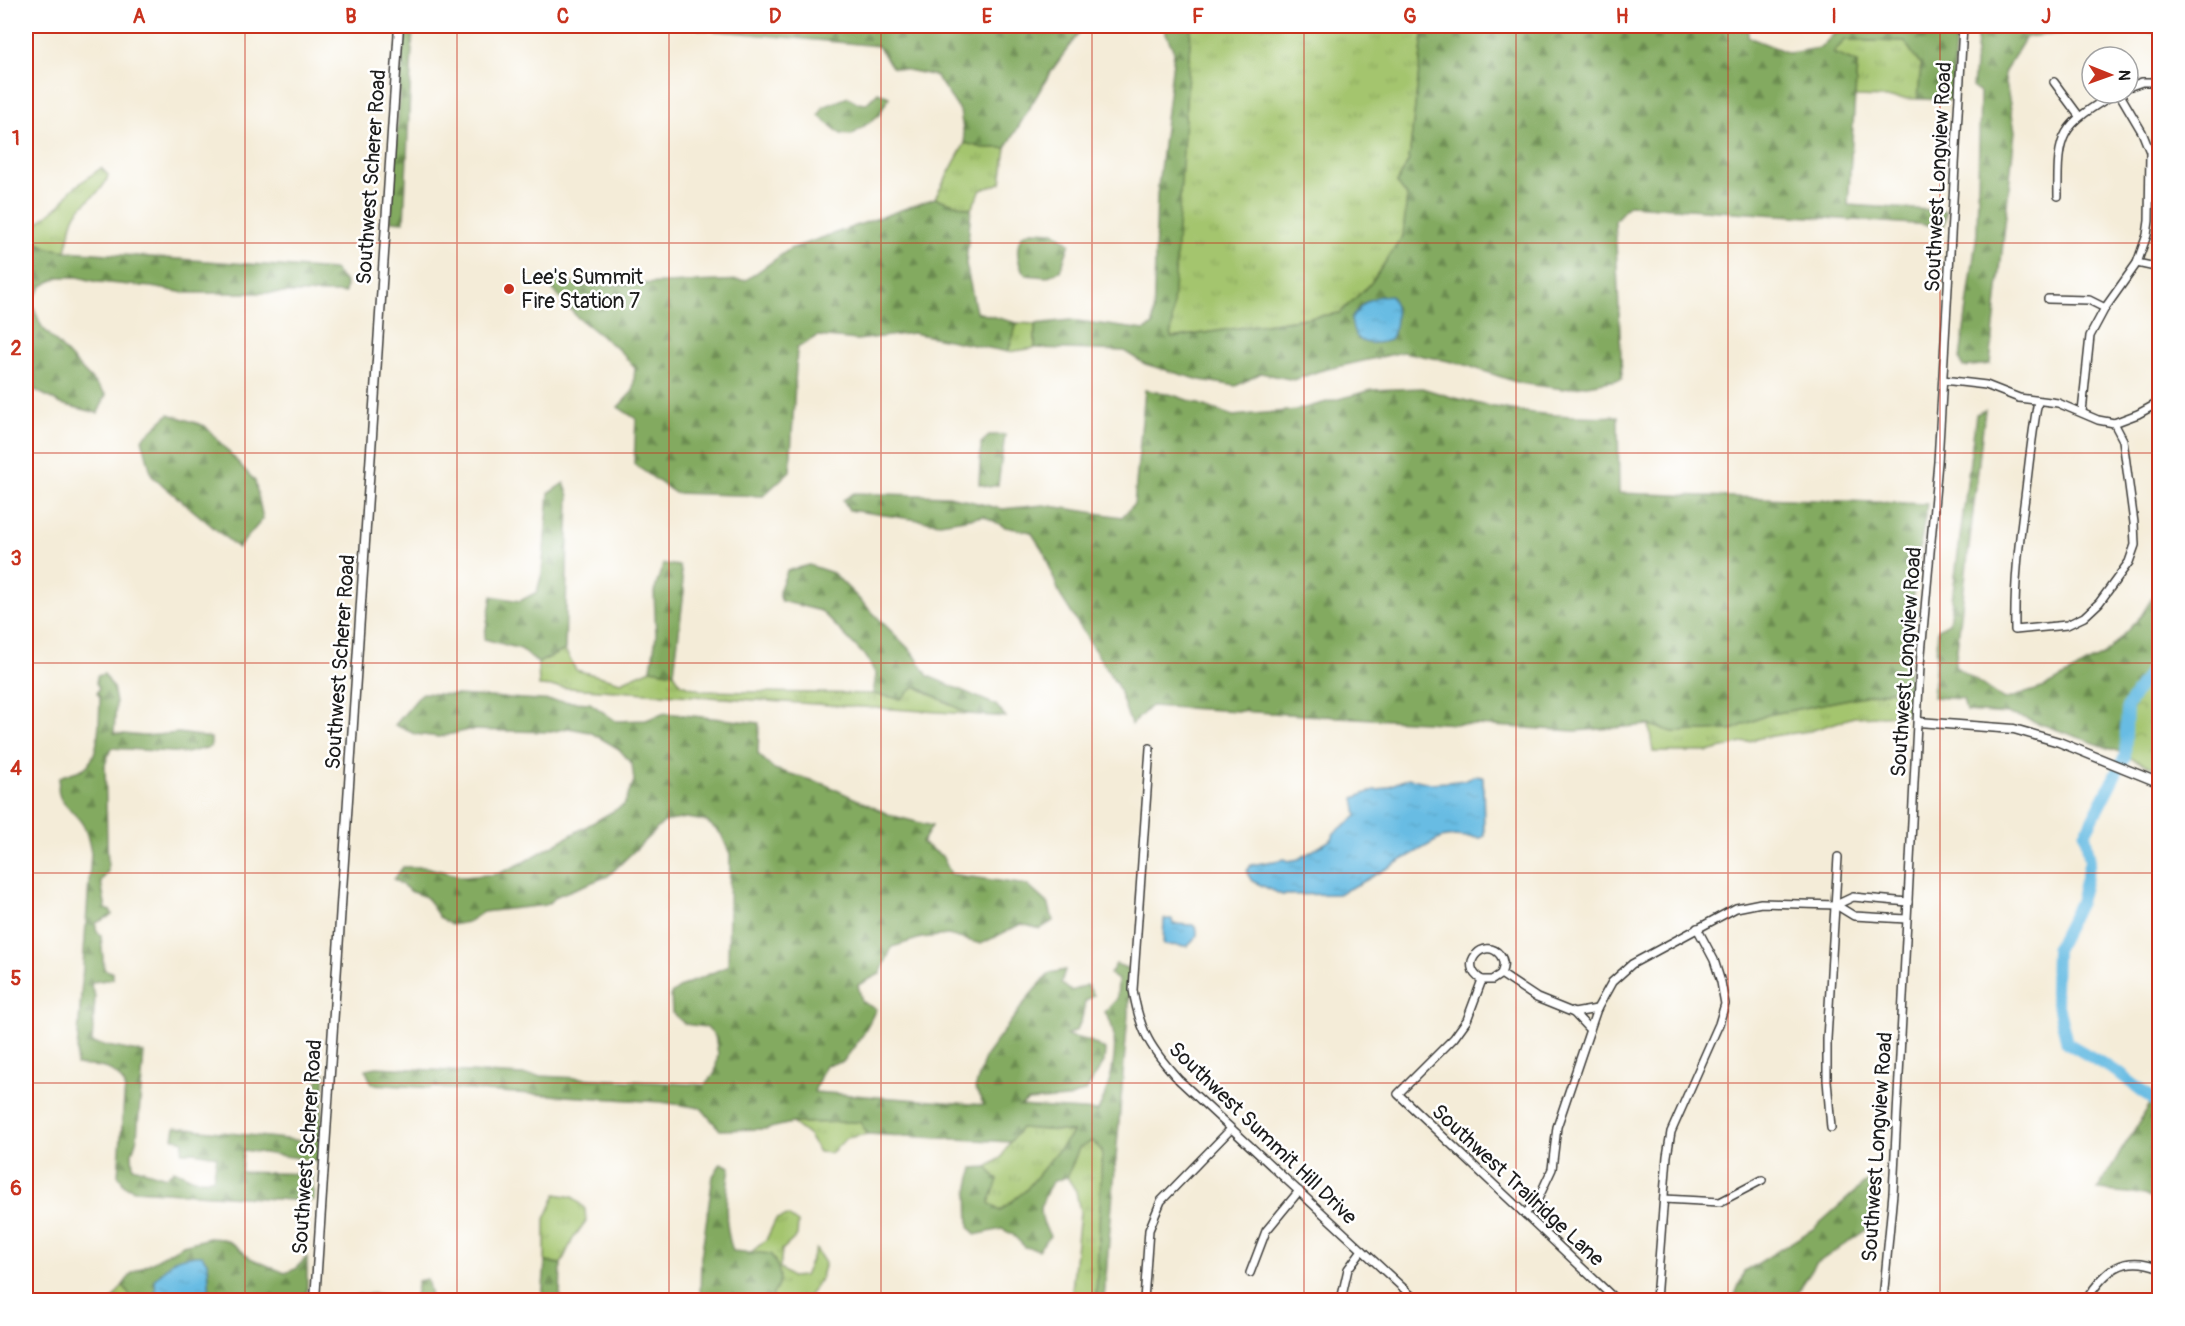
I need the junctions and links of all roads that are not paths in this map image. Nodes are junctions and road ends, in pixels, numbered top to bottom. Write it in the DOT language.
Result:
graph roads {
  1 [pos="399,26"];
  2 [pos="1963,26"];
  3 [pos="2054,82"];
  4 [pos="2160,82"];
  5 [pos="2140,83"];
  6 [pos="2097,105"];
  7 [pos="2125,105"];
  8 [pos="2079,116"];
  9 [pos="2151,173"];
  10 [pos="2160,173"];
  11 [pos="2058,196"];
  12 [pos="2137,263"];
  13 [pos="2160,268"];
  14 [pos="2048,299"];
  15 [pos="2104,308"];
  16 [pos="1943,380"];
  17 [pos="2038,401"];
  18 [pos="2160,402"];
  19 [pos="2082,412"];
  20 [pos="2114,423"];
  21 [pos="1918,722"];
  22 [pos="1150,748"];
  23 [pos="2160,783"];
  24 [pos="1838,857"];
  25 [pos="1908,902"];
  26 [pos="1836,905"];
  27 [pos="1906,919"];
  28 [pos="1697,928"];
  29 [pos="1501,974"];
  30 [pos="1482,980"];
  31 [pos="1597,1009"];
  32 [pos="1574,1013"];
  33 [pos="1590,1030"];
  34 [pos="1831,1128"];
  35 [pos="1230,1130"];
  36 [pos="1762,1180"];
  37 [pos="1299,1191"];
  38 [pos="1664,1198"];
  39 [pos="1525,1214"];
  40 [pos="1362,1250"];
  41 [pos="2160,1268"];
  42 [pos="1250,1273"];
  43 [pos="315,1300"];
  44 [pos="1144,1300"];
  45 [pos="1341,1300"];
  46 [pos="1416,1300"];
  47 [pos="1616,1300"];
  48 [pos="1656,1300"];
  49 [pos="1883,1300"];
  50 [pos="2086,1300"];
  1 -- 43 [label="main road, Southwest Scherer Road"];
  2 -- 16 [label="street, Southwest Longview Road"];
  3 -- 8 [label="street"];
  4 -- 5 [label="street"];
  6 -- 8 [label="street"];
  7 -- 9 [label="street"];
  8 -- 11 [label="street"];
  9 -- 10 [label="street"];
  9 -- 12 [label="street"];
  12 -- 13 [label="street"];
  12 -- 15 [label="street"];
  14 -- 15 [label="street"];
  15 -- 19 [label="street"];
  16 -- 17 [label="street"];
  16 -- 21 [label="street, Southwest Longview Road"];
  17 -- 19 [label="street"];
  17 -- 20 [label="street"];
  18 -- 20 [label="street"];
  19 -- 20 [label="street"];
  21 -- 23 [label="main road"];
  21 -- 25 [label="street, Southwest Longview Road"];
  22 -- 35 [label="street, Southwest Summit Hill Drive"];
  24 -- 26 [label="street"];
  25 -- 26 [label="street"];
  25 -- 27 [label="street, Southwest Longview Road"];
  26 -- 27 [label="street"];
  26 -- 28 [label="street"];
  26 -- 34 [label="street"];
  27 -- 49 [label="street, Southwest Longview Road"];
  28 -- 31 [label="street"];
  28 -- 38 [label="street"];
  29 -- 30 [label="street"];
  29 -- 30 [label="street"];
  29 -- 32 [label="street"];
  30 -- 39 [label="street, Southwest Trailridge Lane"];
  31 -- 32 [label="street"];
  31 -- 33 [label="street"];
  32 -- 33 [label="street"];
  33 -- 39 [label="street"];
  35 -- 37 [label="street, Southwest Summit Hill Drive"];
  35 -- 44 [label="street"];
  36 -- 38 [label="street"];
  37 -- 40 [label="street, Southwest Summit Hill Drive"];
  37 -- 42 [label="street"];
  38 -- 48 [label="street"];
  39 -- 47 [label="street, Southwest Trailridge Lane"];
  40 -- 45 [label="street"];
  40 -- 46 [label="street, Southwest Summit Hill Drive"];
  41 -- 50 [label="street"];
}
